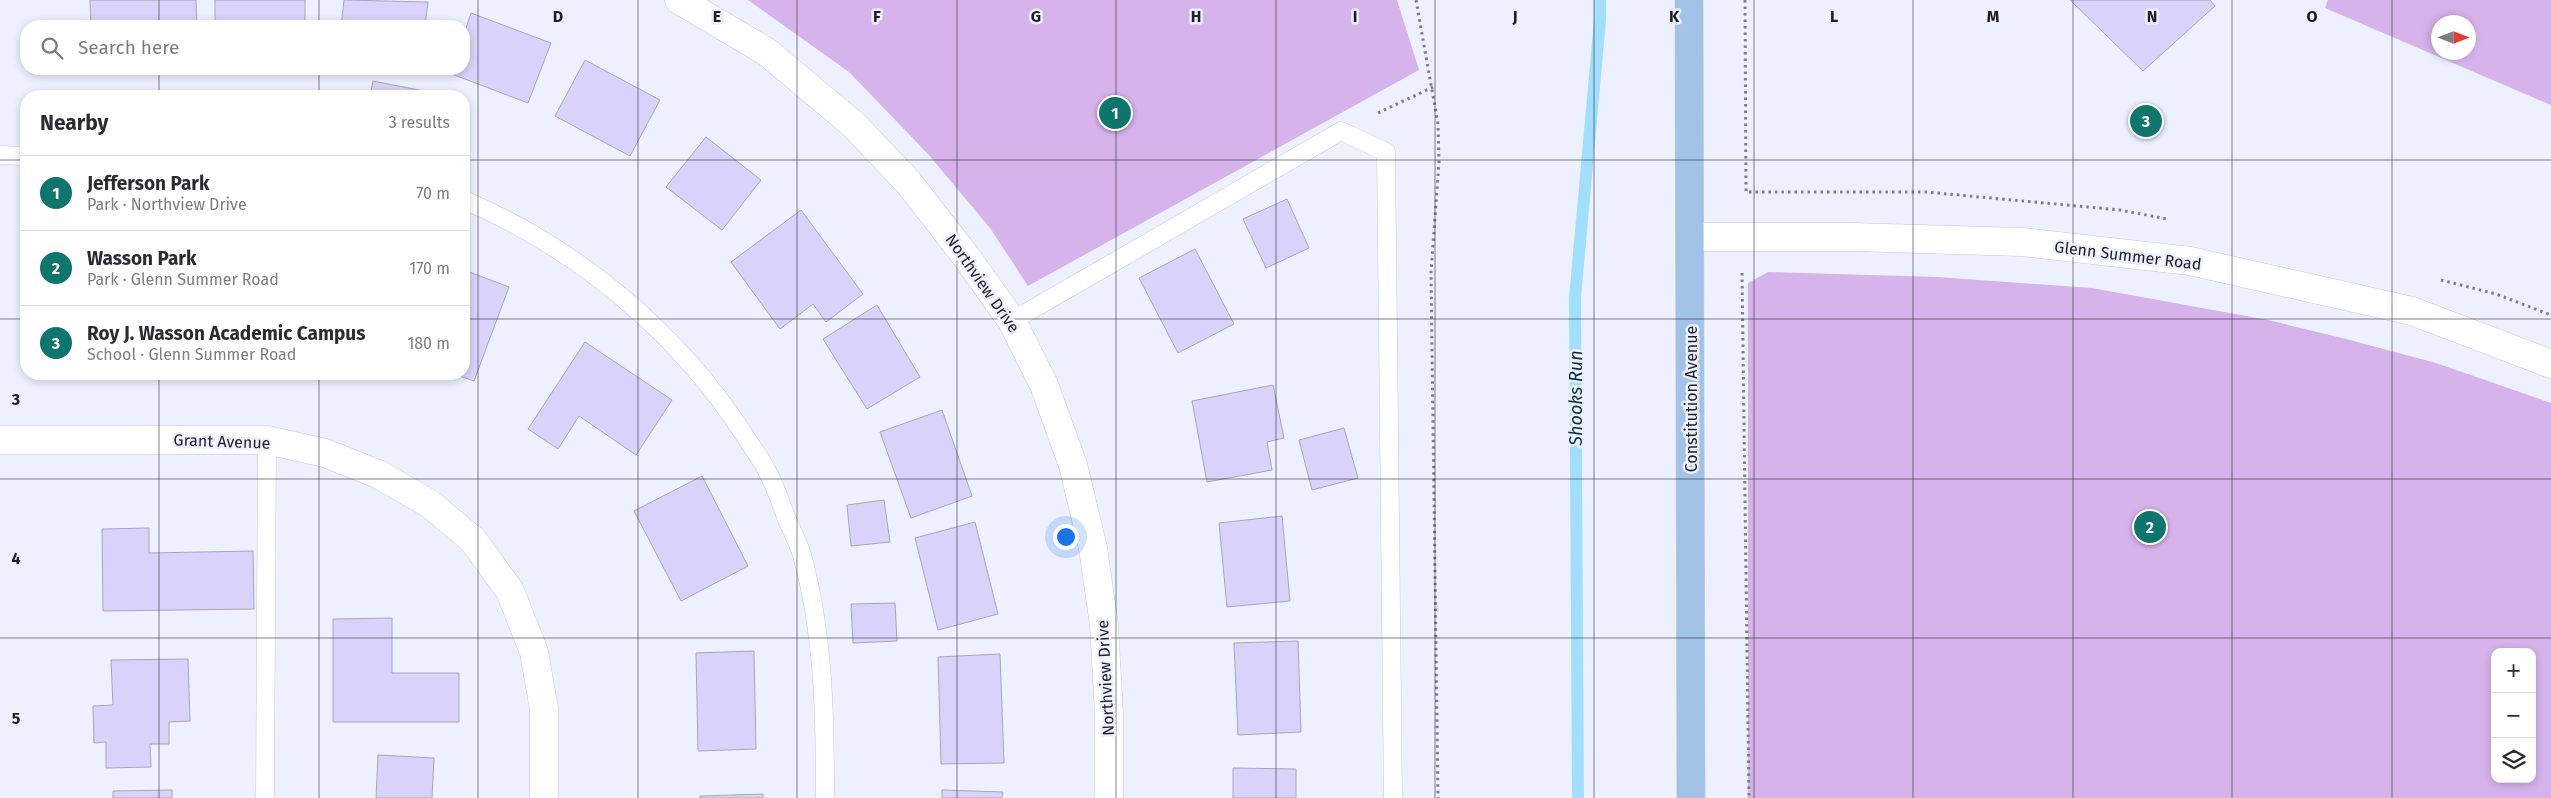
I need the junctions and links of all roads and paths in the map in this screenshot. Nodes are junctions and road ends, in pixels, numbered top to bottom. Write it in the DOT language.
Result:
graph roads {
  1 [pos="679,0"];
  2 [pos="1416,0"];
  3 [pos="1689,0"];
  4 [pos="1745,0"];
  5 [pos="1433,87"];
  6 [pos="1341,131"];
  7 [pos="0,155"];
  8 [pos="20,156"];
  9 [pos="1746,192"];
  10 [pos="470,203"];
  11 [pos="2177,221"];
  12 [pos="1691,238"];
  13 [pos="1743,238"];
  14 [pos="2431,278"];
  15 [pos="2551,315"];
  16 [pos="1012,321"];
  17 [pos="2551,364"];
  18 [pos="0,440"];
  19 [pos="267,440"];
  20 [pos="264,798"];
  21 [pos="544,798"];
  22 [pos="825,798"];
  23 [pos="1108,798"];
  24 [pos="1392,798"];
  25 [pos="1438,798"];
  26 [pos="1691,798"];
  27 [pos="1748,798"];
  1 -- 16 [label="street, Northview Drive"];
  2 -- 5 [label="path"];
  3 -- 12 [label="main road, Constitution Avenue"];
  4 -- 9 [label="path"];
  5 -- 6 [label="path"];
  5 -- 25 [label="path"];
  6 -- 16 [label="lane"];
  6 -- 24 [label="lane"];
  7 -- 8 [label="lane"];
  9 -- 11 [label="path"];
  9 -- 13 [label="path"];
  10 -- 22 [label="lane"];
  12 -- 13 [label="street, Glenn Summer Road"];
  12 -- 26 [label="main road, Constitution Avenue"];
  13 -- 17 [label="street, Glenn Summer Road"];
  13 -- 27 [label="path"];
  14 -- 15 [label="path"];
  16 -- 23 [label="street, Northview Drive"];
  18 -- 19 [label="street, Grant Avenue"];
  19 -- 20 [label="lane"];
  19 -- 21 [label="street, Grant Avenue"];
}
